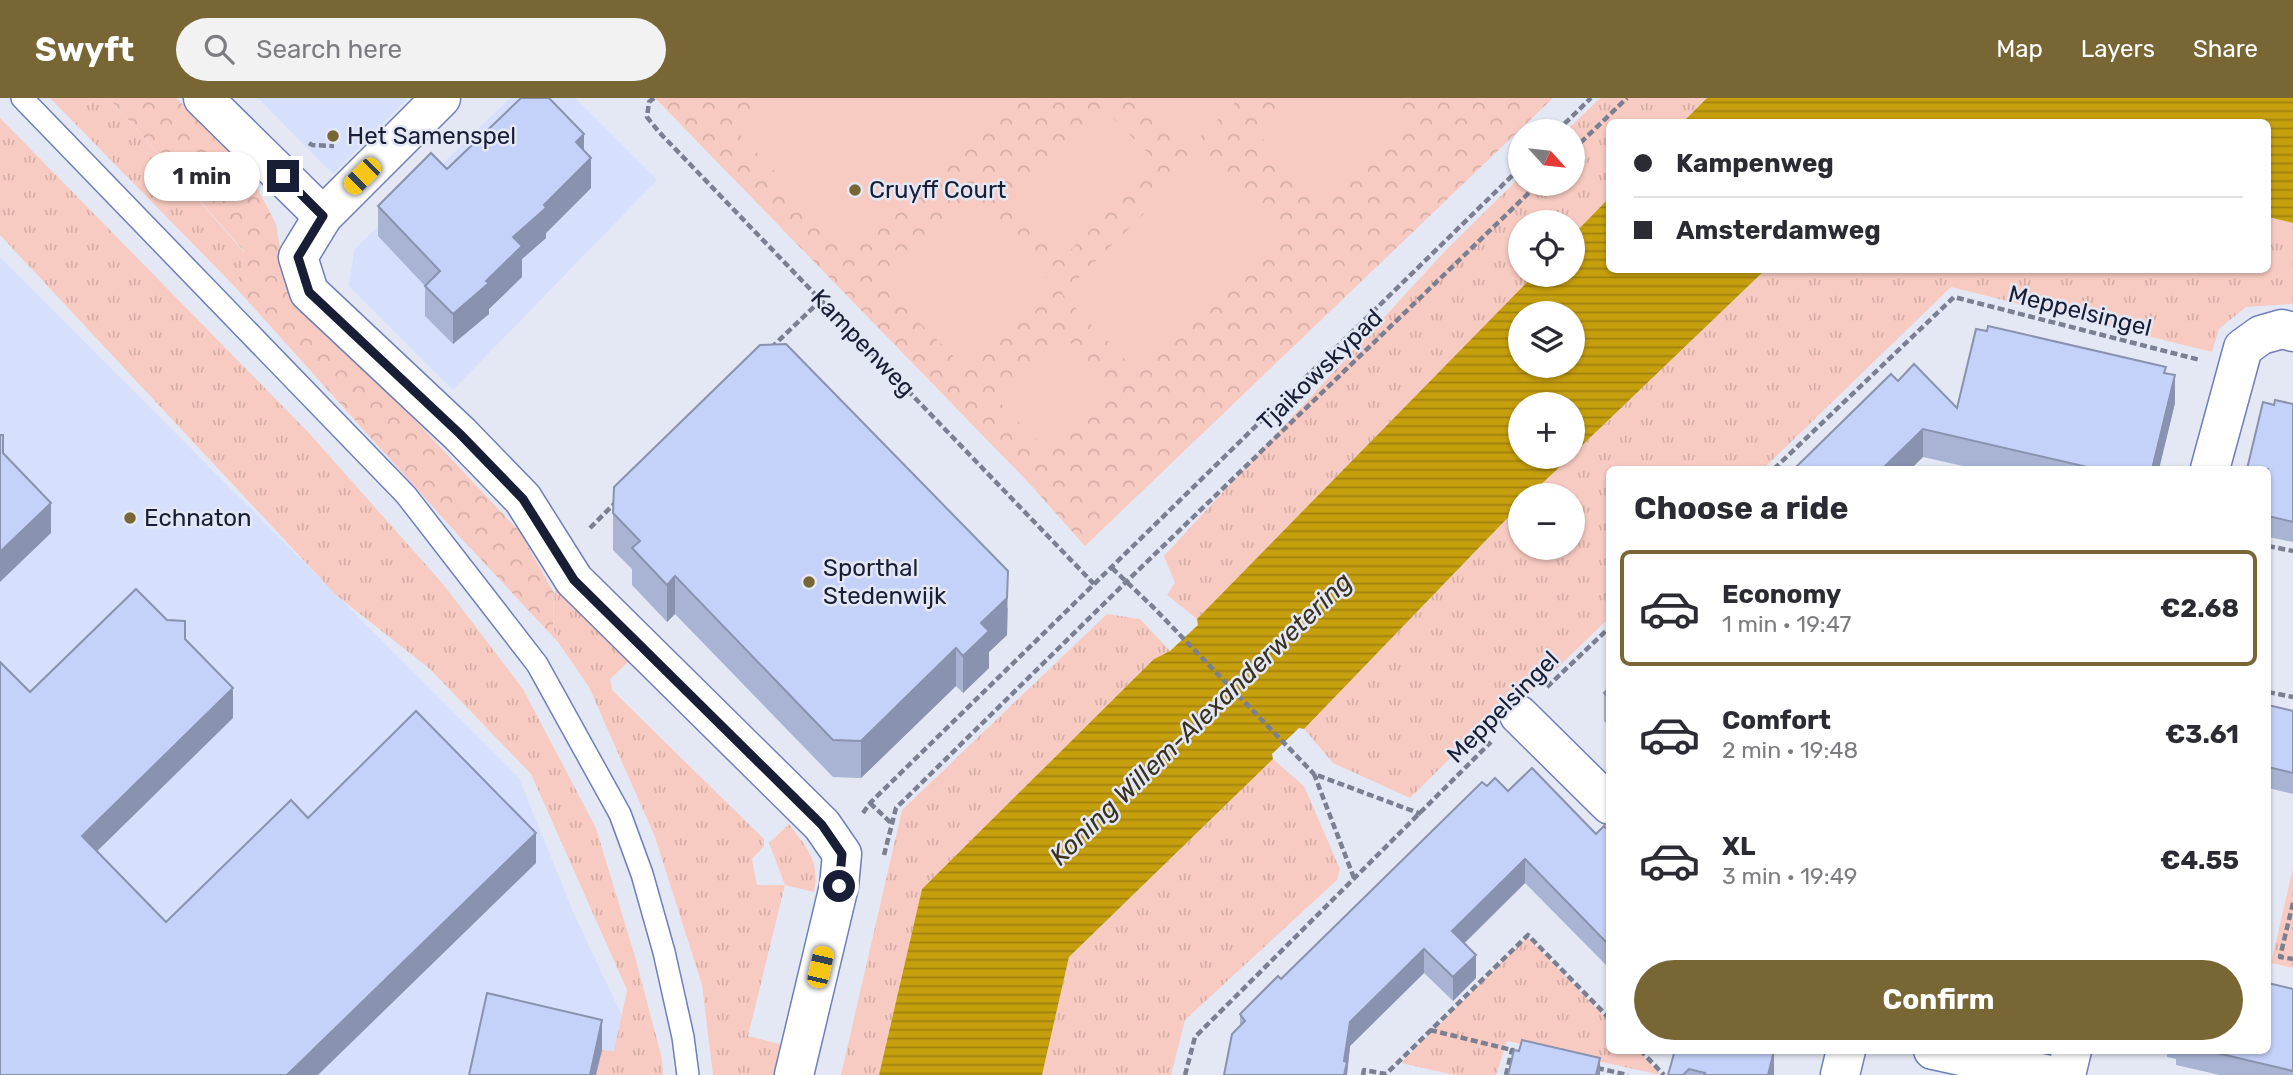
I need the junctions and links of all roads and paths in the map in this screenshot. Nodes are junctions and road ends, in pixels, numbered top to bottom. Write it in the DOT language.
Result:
graph roads {
  1 [pos="22,98"];
  2 [pos="203,98"];
  3 [pos="441,98"];
  4 [pos="653,98"];
  5 [pos="1591,98"];
  6 [pos="1627,98"];
  7 [pos="1569,119"];
  8 [pos="303,136"];
  9 [pos="1586,137"];
  10 [pos="339,146"];
  11 [pos="1508,180"];
  12 [pos="1526,196"];
  13 [pos="323,216"];
  14 [pos="821,299"];
  15 [pos="2293,332"];
  16 [pos="762,357"];
  17 [pos="2236,370"];
  18 [pos="1777,466"];
  19 [pos="2211,466"];
  20 [pos="618,500"];
  21 [pos="2271,547"];
  22 [pos="2293,551"];
  23 [pos="559,557"];
  24 [pos="1112,568"];
  25 [pos="1126,582"];
  26 [pos="1094,584"];
  27 [pos="1606,631"];
  28 [pos="2271,693"];
  29 [pos="2293,697"];
  30 [pos="1519,715"];
  31 [pos="1314,774"];
  32 [pos="1606,801"];
  33 [pos="870,803"];
  34 [pos="1421,814"];
  35 [pos="891,823"];
  36 [pos="842,854"];
  37 [pos="883,860"];
  38 [pos="1355,879"];
  39 [pos="2293,903"];
  40 [pos="2293,959"];
  41 [pos="1606,1015"];
  42 [pos="1430,1030"];
  43 [pos="1512,1050"];
  44 [pos="1525,1053"];
  45 [pos="1644,1054"];
  46 [pos="1845,1054"];
  47 [pos="1952,1054"];
  48 [pos="2071,1054"];
  49 [pos="1590,1067"];
  50 [pos="688,1075"];
  51 [pos="794,1075"];
  52 [pos="1185,1075"];
  53 [pos="1363,1075"];
  54 [pos="1506,1075"];
  55 [pos="1628,1075"];
  56 [pos="1664,1075"];
  57 [pos="1840,1075"];
  58 [pos="2050,1075"];
  59 [pos="2066,1075"];
  1 -- 50 [label="lane"];
  2 -- 13 [label="street"];
  3 -- 13 [label="street"];
  4 -- 14 [label="path, Kampenweg"];
  5 -- 7 [label="path"];
  6 -- 9 [label="path"];
  8 -- 10 [label="path"];
  11 -- 24 [label="path, Tjaikowskypad"];
  12 -- 25 [label="path, Tjaikowskypad"];
  13 -- 23 [label="street"];
  14 -- 16 [label="path"];
  14 -- 26 [label="path, Kampenweg"];
  15 -- 17 [label="street"];
  17 -- 18 [label="path, Meppelsingel"];
  17 -- 19 [label="street"];
  20 -- 23 [label="path"];
  21 -- 22 [label="path"];
  23 -- 36 [label="street"];
  24 -- 25 [label="path"];
  24 -- 26 [label="path, Tjaikowskypad"];
  25 -- 31 [label="path"];
  25 -- 35 [label="path, Tjaikowskypad"];
  26 -- 33 [label="path, Tjaikowskypad"];
  27 -- 30 [label="path, Meppelsingel"];
  28 -- 29 [label="path"];
  30 -- 32 [label="street"];
  30 -- 34 [label="path, Meppelsingel"];
  31 -- 34 [label="path"];
  31 -- 38 [label="path"];
  33 -- 35 [label="path"];
  33 -- 36 [label="path, Tjaikowskypad"];
  34 -- 38 [label="path, Meppelsingel"];
  35 -- 37 [label="path, Tjaikowskypad"];
  36 -- 51 [label="street"];
  38 -- 52 [label="path, Meppelsingel"];
  39 -- 40 [label="path"];
  41 -- 42 [label="path"];
  42 -- 43 [label="path"];
  42 -- 53 [label="path"];
  43 -- 44 [label="path"];
  43 -- 54 [label="path"];
  45 -- 56 [label="path"];
  46 -- 57 [label="street"];
  47 -- 58 [label="street"];
  48 -- 59 [label="street"];
  49 -- 55 [label="path"];
}
